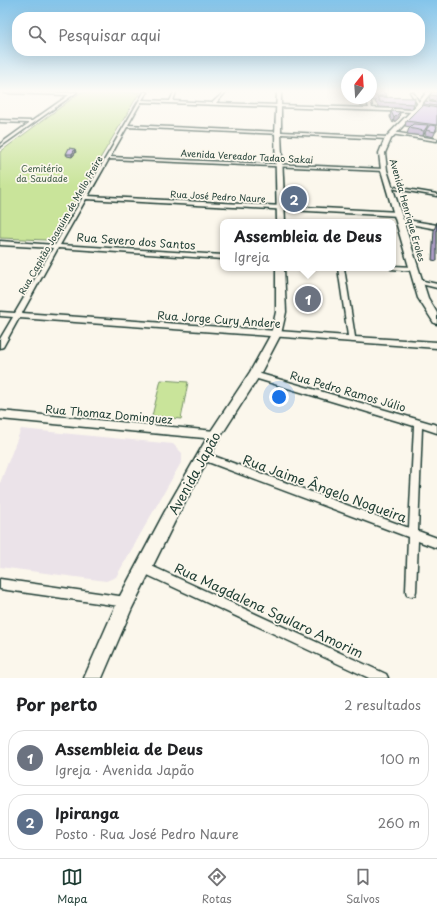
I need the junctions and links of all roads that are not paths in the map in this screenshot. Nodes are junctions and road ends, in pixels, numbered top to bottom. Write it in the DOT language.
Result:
graph roads {
  1 [pos="31,124"];
  2 [pos="278,124"];
  3 [pos="402,124"];
  4 [pos="127,126"];
  5 [pos="278,133"];
  6 [pos="390,136"];
  7 [pos="437,140"];
  8 [pos="0,146"];
  9 [pos="108,158"];
  10 [pos="279,165"];
  11 [pos="384,170"];
  12 [pos="390,188"];
  13 [pos="437,195"];
  14 [pos="85,197"];
  15 [pos="281,207"];
  16 [pos="400,217"];
  17 [pos="281,219"];
  18 [pos="437,227"];
  19 [pos="0,243"];
  20 [pos="57,246"];
  21 [pos="220,257"];
  22 [pos="396,268"];
  23 [pos="414,269"];
  24 [pos="280,271"];
  25 [pos="341,271"];
  26 [pos="419,282"];
  27 [pos="437,286"];
  28 [pos="0,314"];
  29 [pos="16,316"];
  30 [pos="437,322"];
  31 [pos="276,334"];
  32 [pos="352,339"];
  33 [pos="0,345"];
  34 [pos="437,345"];
  35 [pos="254,375"];
  36 [pos="0,415"];
  37 [pos="418,423"];
  38 [pos="437,429"];
  39 [pos="215,435"];
  40 [pos="203,456"];
  41 [pos="412,534"];
  42 [pos="437,543"];
  43 [pos="145,568"];
  44 [pos="0,584"];
  45 [pos="410,591"];
  46 [pos="126,602"];
  47 [pos="93,678"];
  48 [pos="382,678"];
  1 -- 8 [label="street"];
  2 -- 5 [label="main road"];
  3 -- 6 [label="main road, Avenida Henrique Eroles"];
  4 -- 5 [label="street"];
  4 -- 9 [label="street, Rua Capitão Joaquim de Mello Freire"];
  5 -- 6 [label="street"];
  5 -- 10 [label="main road"];
  6 -- 7 [label="street"];
  6 -- 11 [label="main road, Avenida Henrique Eroles"];
  9 -- 10 [label="street, Avenida Vereador Tadao Sakai"];
  9 -- 14 [label="street, Rua Capitão Joaquim de Mello Freire"];
  10 -- 11 [label="street, Avenida Vereador Tadao Sakai"];
  10 -- 15 [label="main road"];
  11 -- 12 [label="main road, Avenida Henrique Eroles"];
  12 -- 13 [label="street"];
  12 -- 16 [label="main road, Avenida Henrique Eroles"];
  14 -- 15 [label="street, Rua José Pedro Naure"];
  14 -- 20 [label="street, Rua Capitão Joaquim de Mello Freire"];
  15 -- 16 [label="street, Rua José Pedro Naure"];
  15 -- 17 [label="main road"];
  16 -- 18 [label="street, Rua José Pedro Naure"];
  16 -- 23 [label="main road, Avenida Henrique Eroles"];
  19 -- 20 [label="street, Rua Severo dos Santos"];
  20 -- 21 [label="street, Rua Severo dos Santos"];
  20 -- 29 [label="street, Rua Capitão Joaquim de Mello Freire"];
  22 -- 23 [label="street"];
  23 -- 26 [label="main road, Avenida Henrique Eroles"];
  24 -- 31 [label="main road, Avenida Japão"];
  25 -- 32 [label="street"];
  26 -- 27 [label="street"];
  26 -- 30 [label="main road, Avenida Henrique Eroles"];
  28 -- 29 [label="street, Rua Jorge Cury Andere"];
  29 -- 31 [label="street, Rua Jorge Cury Andere"];
  29 -- 33 [label="street, Rua Capitão Joaquim de Mello Freire"];
  31 -- 32 [label="street, Rua Jorge Cury Andere"];
  31 -- 35 [label="main road, Avenida Japão"];
  32 -- 34 [label="street, Rua Jorge Cury Andere"];
  35 -- 37 [label="street, Rua Pedro Ramos Júlio"];
  35 -- 39 [label="main road, Avenida Japão"];
  36 -- 39 [label="street, Rua Thomaz Dominguez"];
  37 -- 38 [label="street, Rua Pedro Ramos Júlio"];
  37 -- 41 [label="street"];
  39 -- 40 [label="main road, Avenida Japão"];
  40 -- 41 [label="street, Rua Jaime Ângelo Nogueira"];
  40 -- 43 [label="main road, Avenida Japão"];
  41 -- 42 [label="street, Rua Jaime Ângelo Nogueira"];
  41 -- 45 [label="street"];
  43 -- 46 [label="main road, Avenida Japão"];
  43 -- 48 [label="street, Rua Magdalena Sgularo Amorim"];
  44 -- 46 [label="street"];
  46 -- 47 [label="main road, Avenida Japão"];
}
